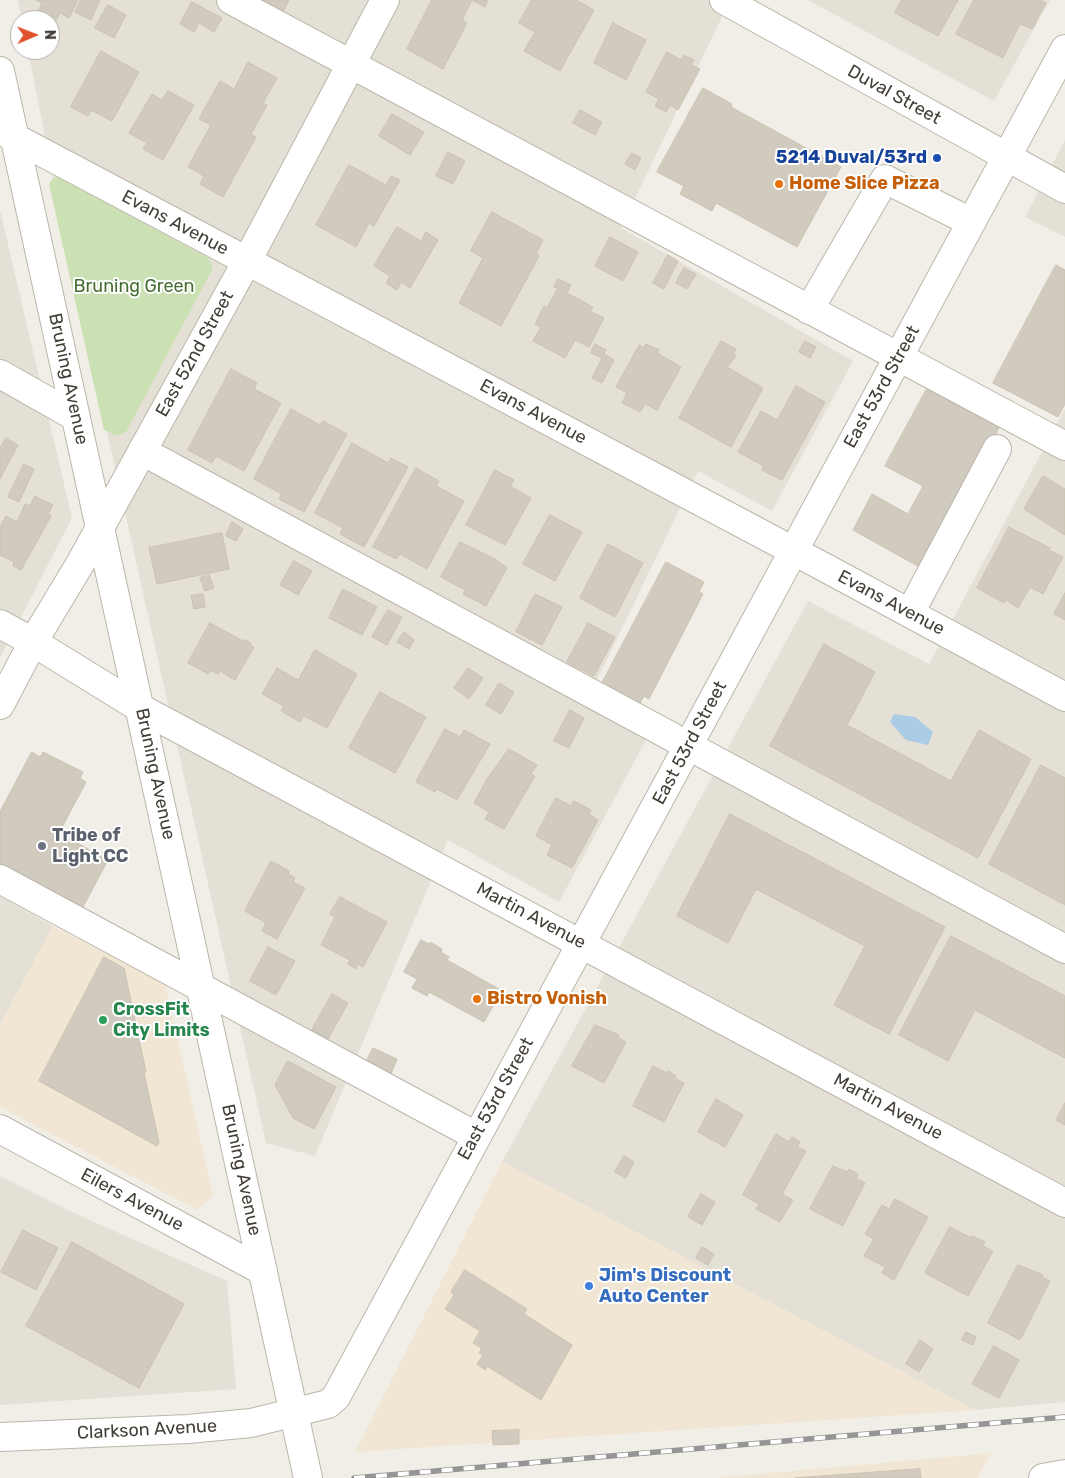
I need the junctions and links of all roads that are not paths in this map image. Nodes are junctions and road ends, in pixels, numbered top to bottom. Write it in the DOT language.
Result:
graph roads {
  1 [pos="231,0"];
  2 [pos="385,0"];
  3 [pos="724,0"];
  4 [pos="1065,49"];
  5 [pos="351,65"];
  6 [pos="0,71"];
  7 [pos="8,134"];
  8 [pos="1007,157"];
  9 [pos="1065,189"];
  10 [pos="971,222"];
  11 [pos="247,261"];
  12 [pos="809,310"];
  13 [pos="898,358"];
  14 [pos="0,374"];
  15 [pos="76,417"];
  16 [pos="1065,446"];
  17 [pos="997,449"];
  18 [pos="142,451"];
  19 [pos="99,531"];
  20 [pos="793,551"];
  21 [pos="910,613"];
  22 [pos="0,624"];
  23 [pos="33,642"];
  24 [pos="1065,697"];
  25 [pos="0,705"];
  26 [pos="140,708"];
  27 [pos="688,747"];
  28 [pos="0,879"];
  29 [pos="582,943"];
  30 [pos="1065,949"];
  31 [pos="202,989"];
  32 [pos="0,1129"];
  33 [pos="476,1136"];
  34 [pos="1065,1203"];
  35 [pos="263,1271"];
  36 [pos="294,1413"];
  37 [pos="0,1437"];
  38 [pos="1065,1474"];
  39 [pos="308,1478"];
  40 [pos="1043,1478"];
  1 -- 5 [label="street"];
  2 -- 5 [label="street, East 52nd Street"];
  3 -- 8 [label="street, Duval Street"];
  4 -- 8 [label="street, East 53rd Street"];
  5 -- 11 [label="street, East 52nd Street"];
  5 -- 12 [label="street"];
  6 -- 7 [label="street, Bruning Avenue"];
  7 -- 11 [label="street, Evans Avenue"];
  7 -- 15 [label="street, Bruning Avenue"];
  8 -- 9 [label="street, Duval Street"];
  8 -- 10 [label="street, East 53rd Street"];
  10 -- 12 [label="street"];
  10 -- 13 [label="street, East 53rd Street"];
  11 -- 18 [label="street, East 52nd Street"];
  11 -- 20 [label="street, Evans Avenue"];
  12 -- 13 [label="street"];
  13 -- 16 [label="street"];
  13 -- 20 [label="street, East 53rd Street"];
  14 -- 15 [label="street"];
  15 -- 19 [label="street, Bruning Avenue"];
  17 -- 21 [label="street"];
  18 -- 19 [label="street, East 52nd Street"];
  18 -- 27 [label="street"];
  19 -- 23 [label="street, East 52nd Street"];
  19 -- 26 [label="street, Bruning Avenue"];
  20 -- 21 [label="street, Evans Avenue"];
  20 -- 27 [label="street, East 53rd Street"];
  21 -- 24 [label="street, Evans Avenue"];
  22 -- 23 [label="street, Martin Avenue"];
  23 -- 25 [label="street, East 52nd Street"];
  23 -- 26 [label="street, Martin Avenue"];
  26 -- 29 [label="street, Martin Avenue"];
  26 -- 31 [label="street, Bruning Avenue"];
  27 -- 29 [label="street, East 53rd Street"];
  27 -- 30 [label="street"];
  28 -- 31 [label="street"];
  29 -- 33 [label="street, East 53rd Street"];
  29 -- 34 [label="street, Martin Avenue"];
  31 -- 33 [label="street"];
  31 -- 35 [label="street, Bruning Avenue"];
  32 -- 35 [label="street, Eilers Avenue"];
  33 -- 36 [label="street, East 53rd Street"];
  35 -- 36 [label="street, Bruning Avenue"];
  36 -- 37 [label="street, Clarkson Avenue"];
  36 -- 39 [label="street, Bruning Avenue"];
  38 -- 40 [label="street"];
}
